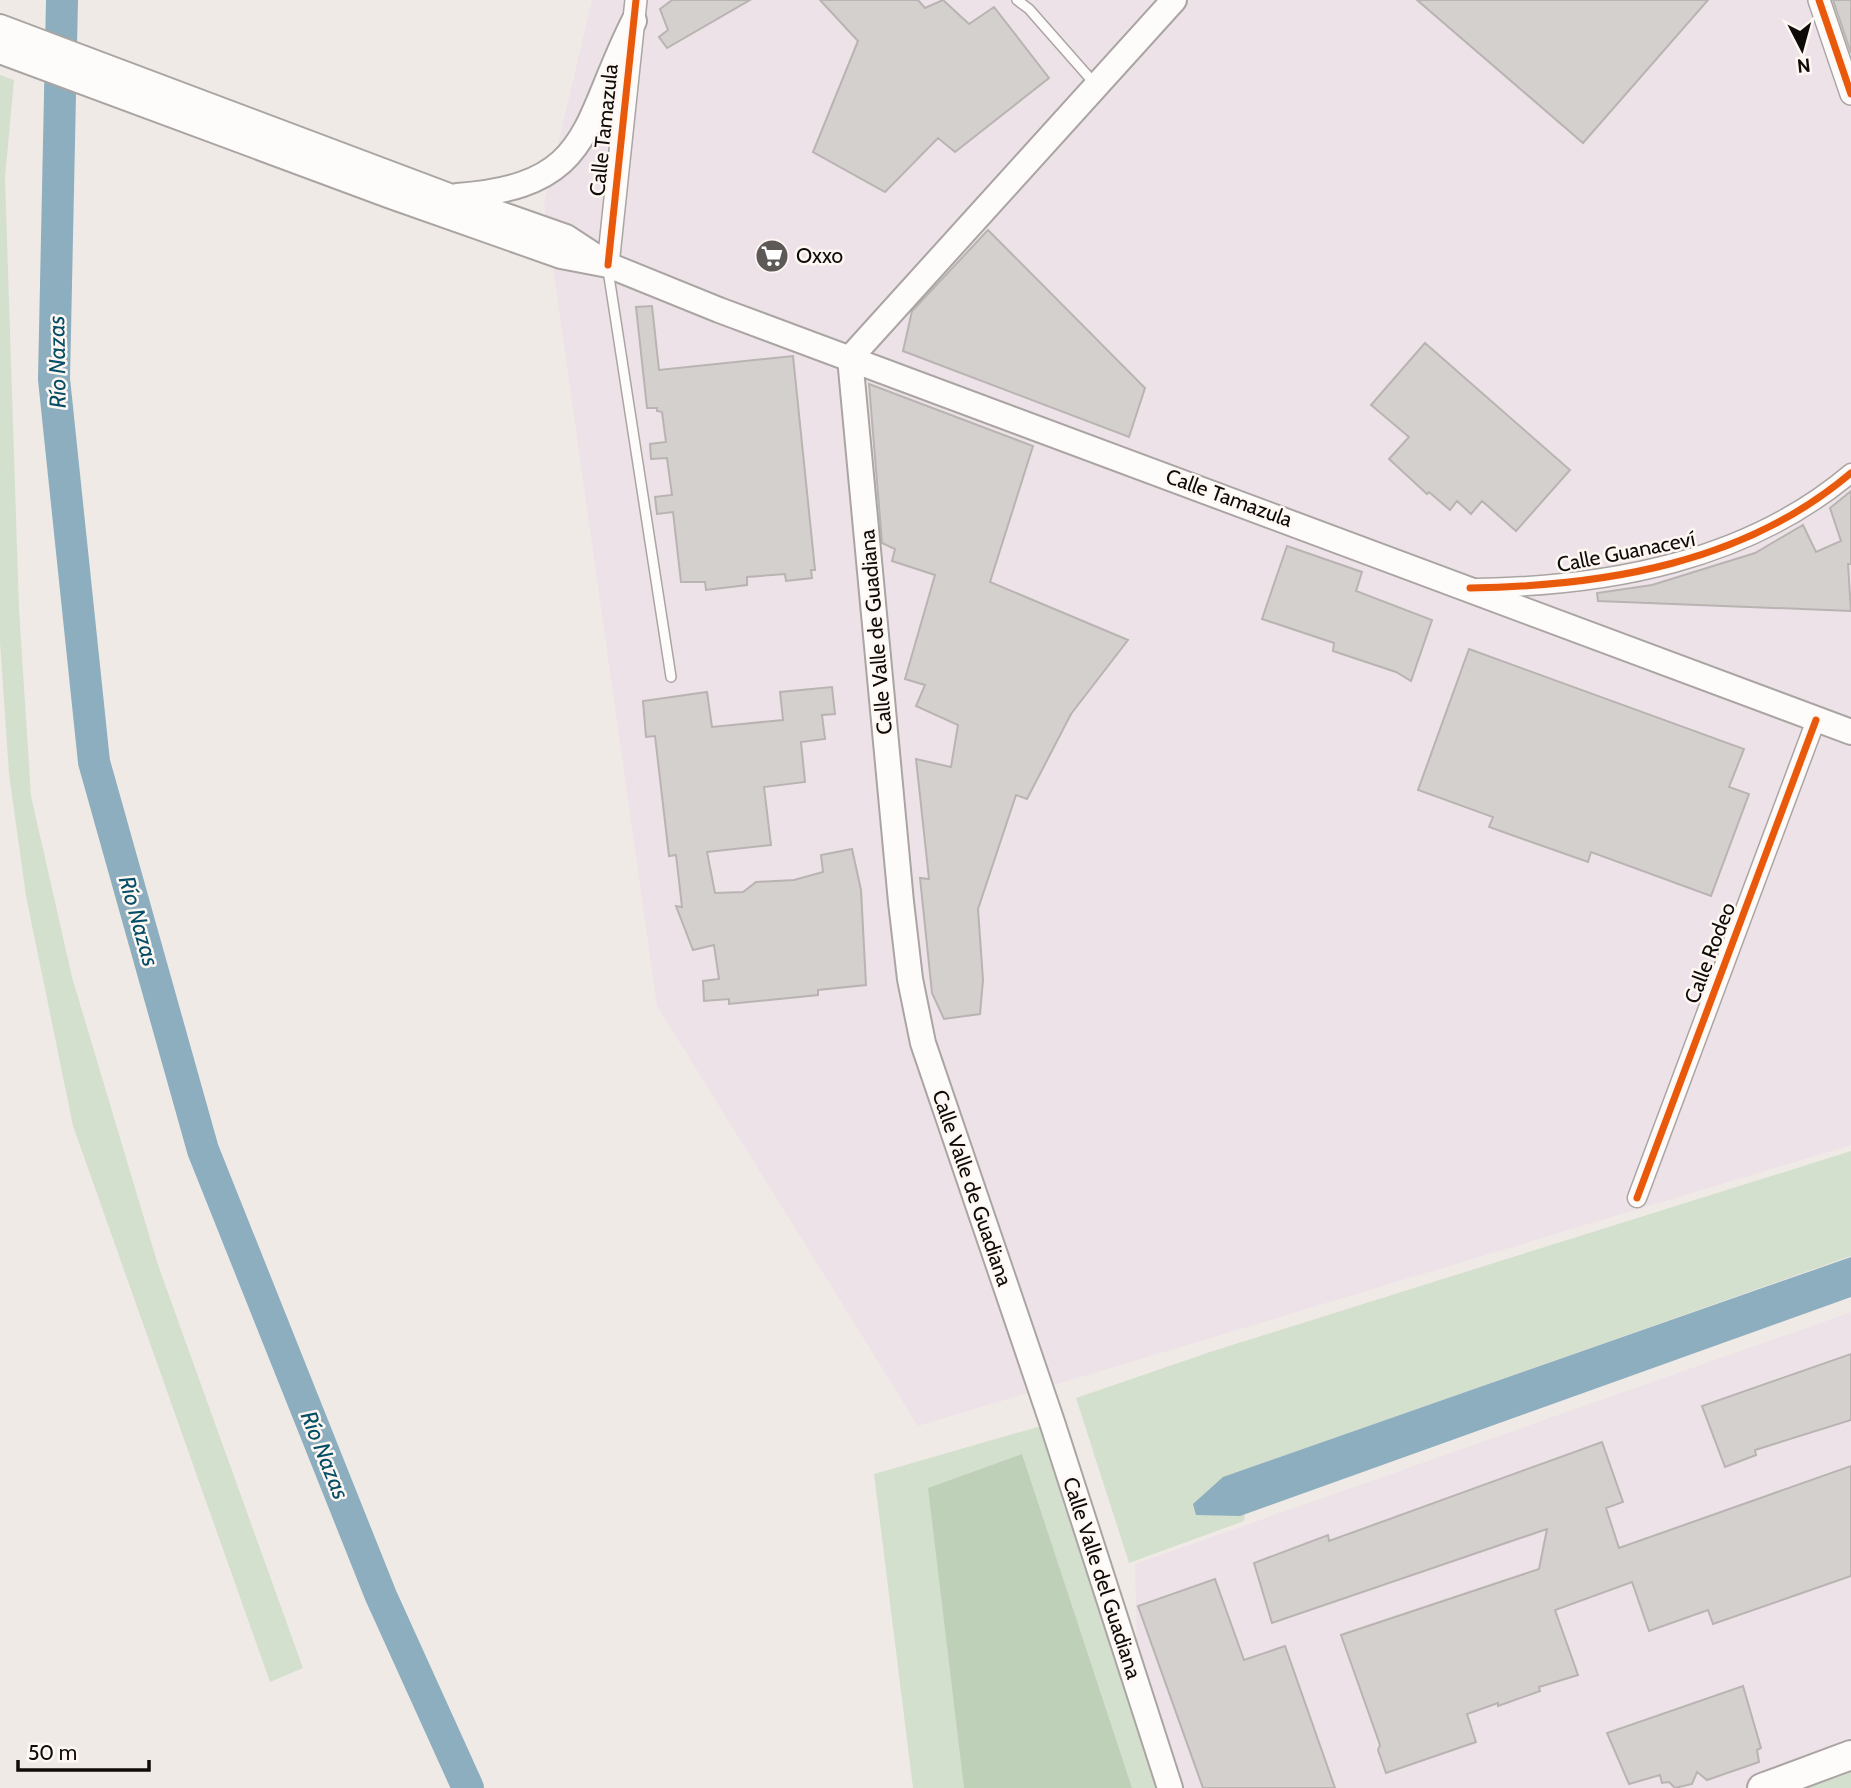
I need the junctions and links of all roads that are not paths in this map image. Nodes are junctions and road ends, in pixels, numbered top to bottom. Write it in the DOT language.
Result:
graph roads {
  1 [pos="1017,0"];
  2 [pos="1174,0"];
  3 [pos="1819,0"];
  4 [pos="635,11"];
  5 [pos="0,27"];
  6 [pos="0,51"];
  7 [pos="1096,85"];
  8 [pos="1851,94"];
  9 [pos="336,164"];
  10 [pos="449,196"];
  11 [pos="608,265"];
  12 [pos="849,358"];
  13 [pos="1851,473"];
  14 [pos="1470,588"];
  15 [pos="671,677"];
  16 [pos="1816,720"];
  17 [pos="1851,732"];
  18 [pos="1637,1198"];
  19 [pos="1034,1369"];
  20 [pos="1851,1755"];
  21 [pos="1170,1788"];
  22 [pos="1762,1788"];
  1 -- 7 [label="lane"];
  2 -- 7 [label="main road"];
  3 -- 8 [label="street"];
  4 -- 10 [label="main road"];
  4 -- 11 [label="street, Calle Tamazula"];
  5 -- 9 [label="main road, Calle Tamazula"];
  6 -- 9 [label="main road, Calle Tamazula"];
  7 -- 12 [label="main road"];
  9 -- 10 [label="main road, Calle Tamazula"];
  9 -- 11 [label="main road, Calle Tamazula"];
  10 -- 11 [label="main road, Calle Tamazula"];
  11 -- 12 [label="main road, Calle Tamazula"];
  11 -- 15 [label="lane"];
  12 -- 14 [label="main road, Calle Tamazula"];
  12 -- 19 [label="main road, Calle Valle de Guadiana"];
  13 -- 14 [label="street, Calle Guanaceví"];
  14 -- 16 [label="main road, Calle Tamazula"];
  16 -- 17 [label="main road, Calle Tamazula"];
  16 -- 18 [label="street, Calle Rodeo"];
  19 -- 21 [label="main road, Calle Valle del Guadiana"];
  20 -- 22 [label="highway"];
}
